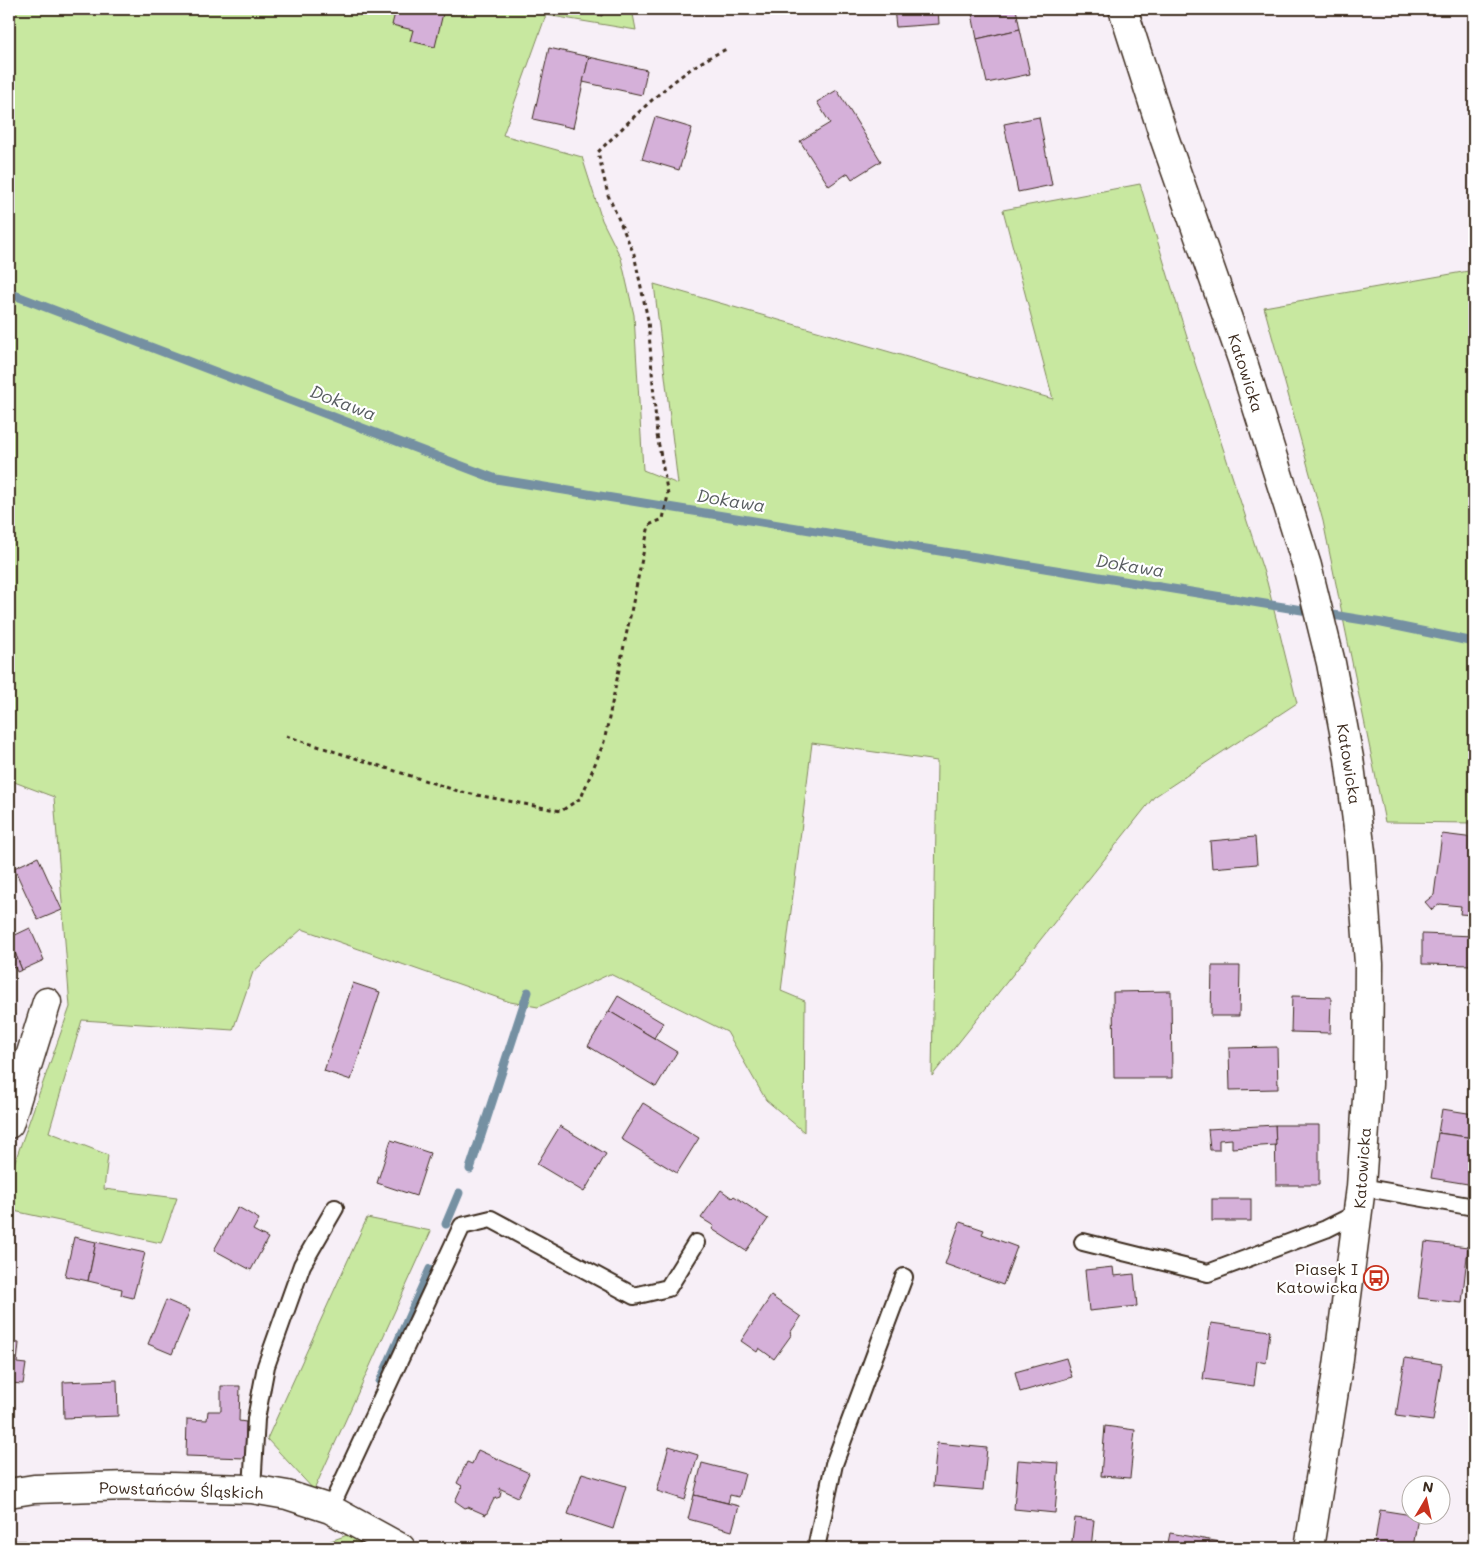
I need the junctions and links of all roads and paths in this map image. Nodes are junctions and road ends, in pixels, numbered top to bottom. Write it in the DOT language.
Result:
graph roads {
  1 [pos="1123,9"];
  2 [pos="727,49"];
  3 [pos="286,736"];
  4 [pos="48,1002"];
  5 [pos="9,1124"];
  6 [pos="1360,1200"];
  7 [pos="1474,1207"];
  8 [pos="335,1208"];
  9 [pos="1084,1242"];
  10 [pos="696,1243"];
  11 [pos="904,1277"];
  12 [pos="252,1489"];
  13 [pos="9,1493"];
  14 [pos="330,1509"];
  15 [pos="401,1548"];
  16 [pos="816,1548"];
  17 [pos="1309,1548"];
  1 -- 6 [label="street, Katowicka"];
  2 -- 3 [label="path"];
  4 -- 5 [label="street"];
  6 -- 7 [label="lane"];
  6 -- 9 [label="lane"];
  6 -- 17 [label="street, Katowicka"];
  8 -- 12 [label="lane"];
  10 -- 14 [label="lane"];
  11 -- 16 [label="lane"];
  12 -- 13 [label="street, Powstańców Śląskich"];
  12 -- 14 [label="street, Powstańców Śląskich"];
  14 -- 15 [label="street, Powstańców Śląskich"];
}
